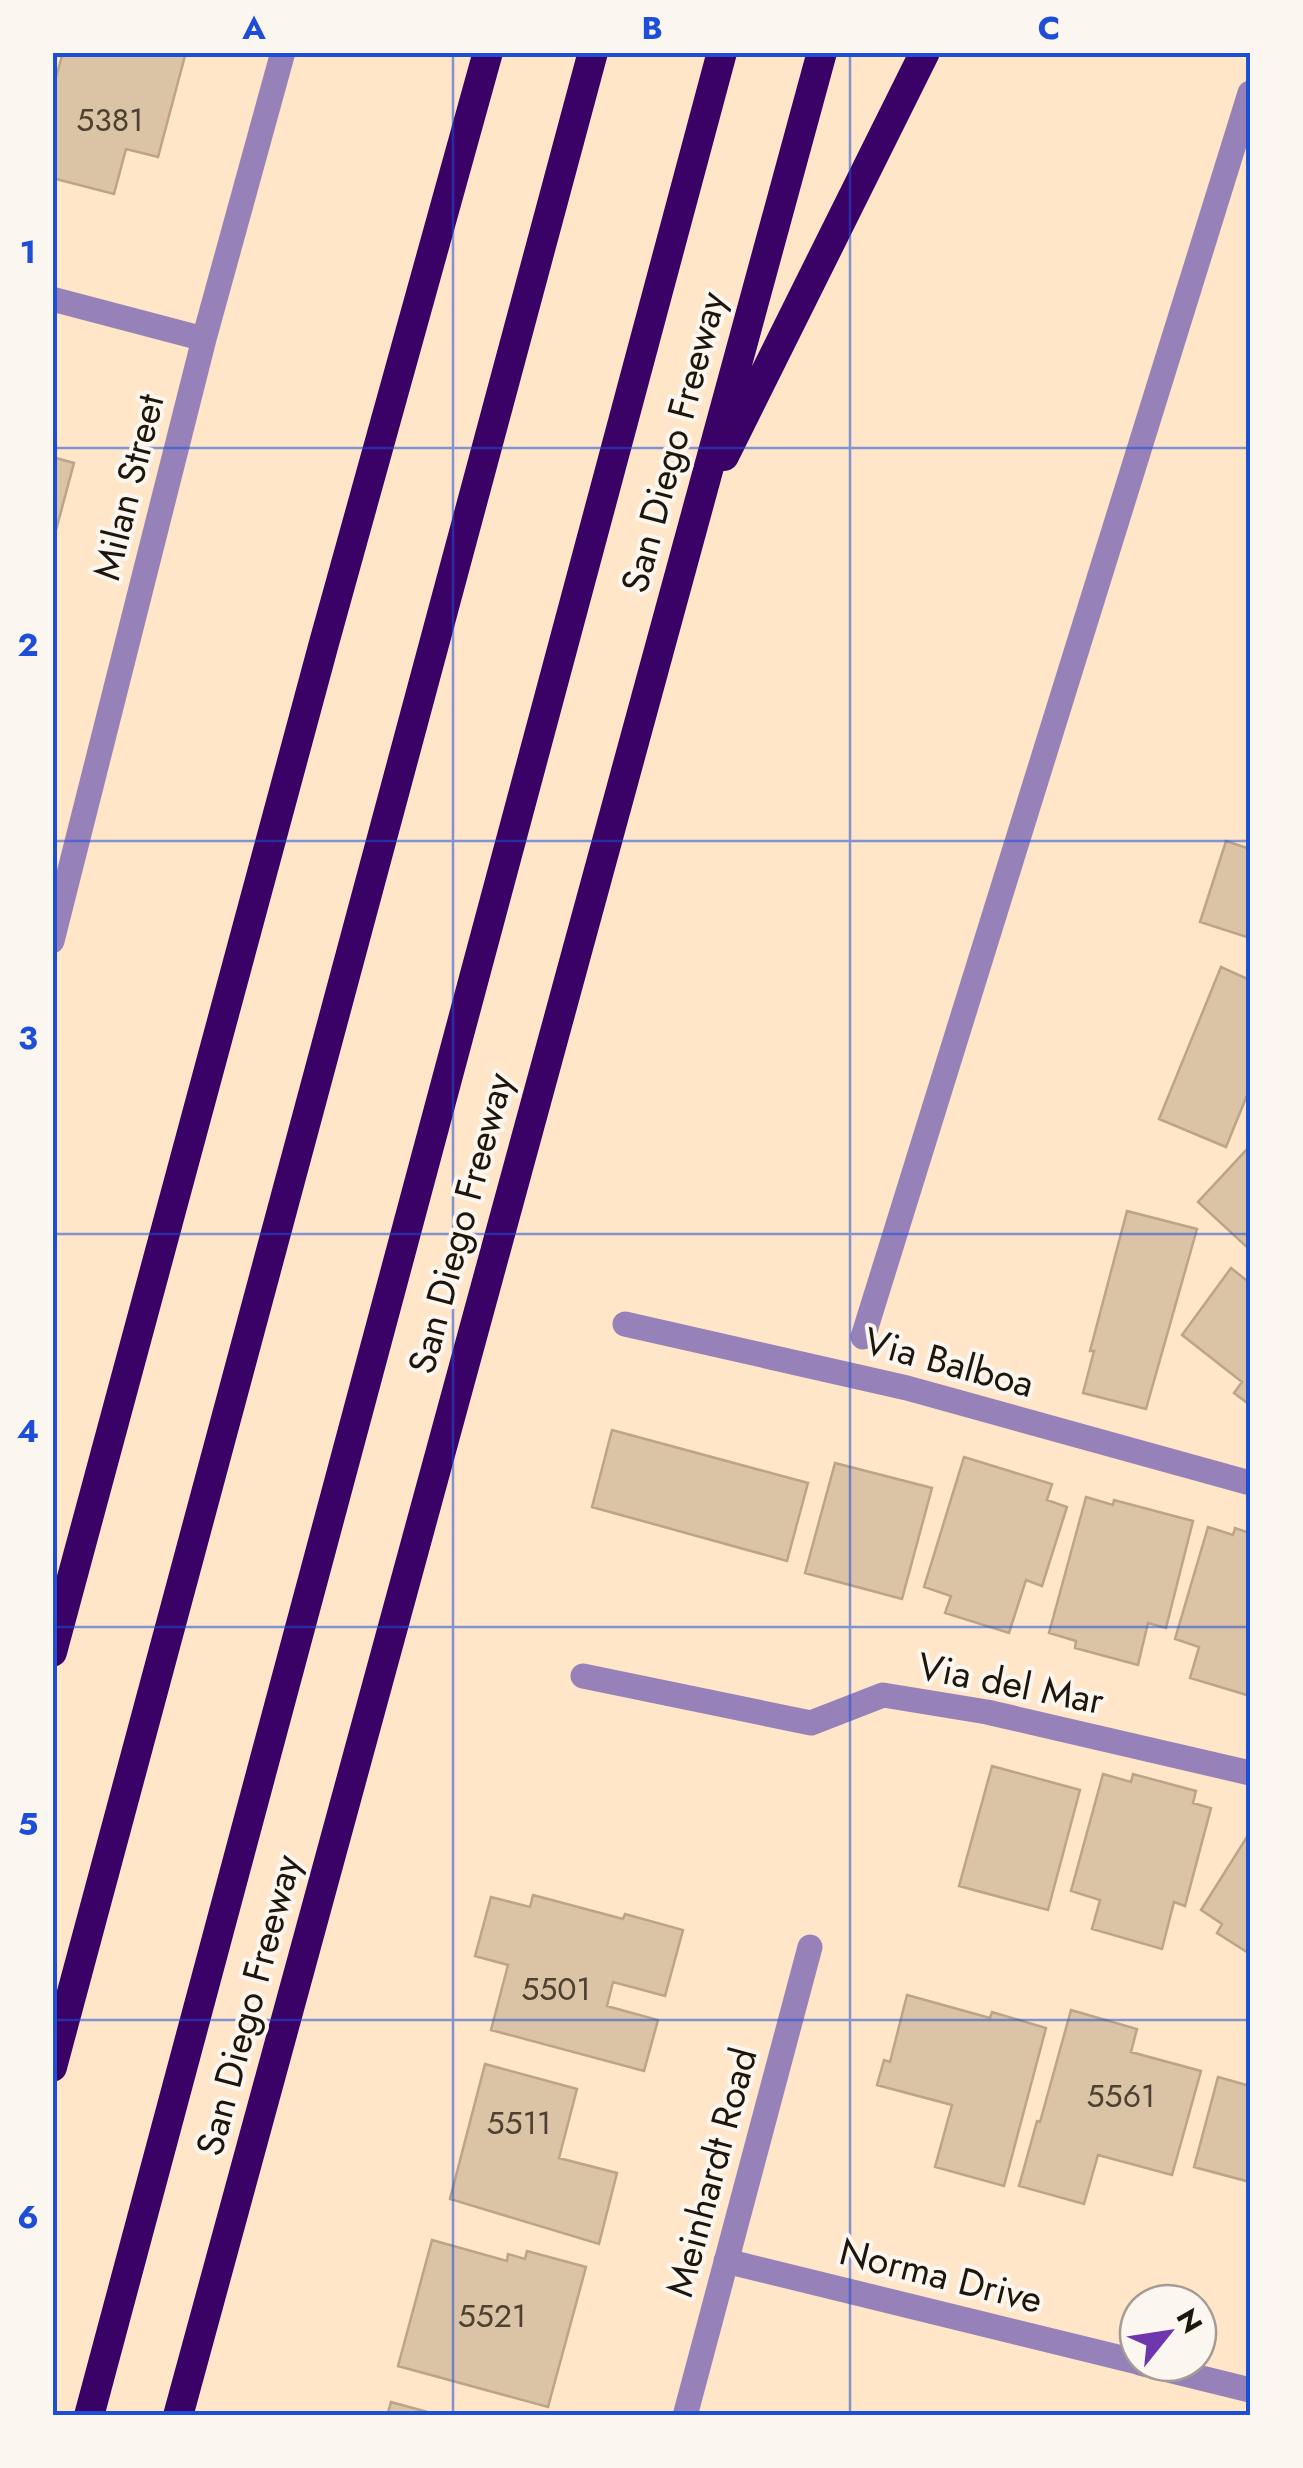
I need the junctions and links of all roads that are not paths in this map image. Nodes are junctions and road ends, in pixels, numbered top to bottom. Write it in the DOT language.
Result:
graph roads {
  1 [pos="283,52"];
  2 [pos="488,52"];
  3 [pos="593,52"];
  4 [pos="722,52"];
  5 [pos="822,52"];
  6 [pos="926,52"];
  7 [pos="1250,93"];
  8 [pos="52,299"];
  9 [pos="204,339"];
  10 [pos="694,517"];
  11 [pos="52,941"];
  12 [pos="625,1324"];
  13 [pos="862,1337"];
  14 [pos="1250,1483"];
  15 [pos="52,1652"];
  16 [pos="583,1676"];
  17 [pos="1250,1773"];
  18 [pos="810,1947"];
  19 [pos="52,2067"];
  20 [pos="726,2261"];
  21 [pos="1118,2358"];
  22 [pos="1218,2382"];
  23 [pos="1250,2390"];
  24 [pos="89,2416"];
  25 [pos="178,2416"];
  26 [pos="685,2416"];
  1 -- 9 [label="street, Milan Street"];
  2 -- 15 [label="highway"];
  3 -- 19 [label="highway"];
  4 -- 24 [label="highway"];
  5 -- 10 [label="highway, San Diego Freeway"];
  6 -- 10 [label="highway"];
  7 -- 13 [label="street"];
  8 -- 9 [label="street"];
  9 -- 11 [label="street, Milan Street"];
  10 -- 25 [label="highway, San Diego Freeway"];
  12 -- 14 [label="street, Via Balboa"];
  16 -- 17 [label="street, Via del Mar"];
  18 -- 20 [label="street, Meinhardt Road"];
  20 -- 21 [label="street, Norma Drive"];
  20 -- 26 [label="street, Meinhardt Road"];
  22 -- 23 [label="street, Norma Drive"];
}
